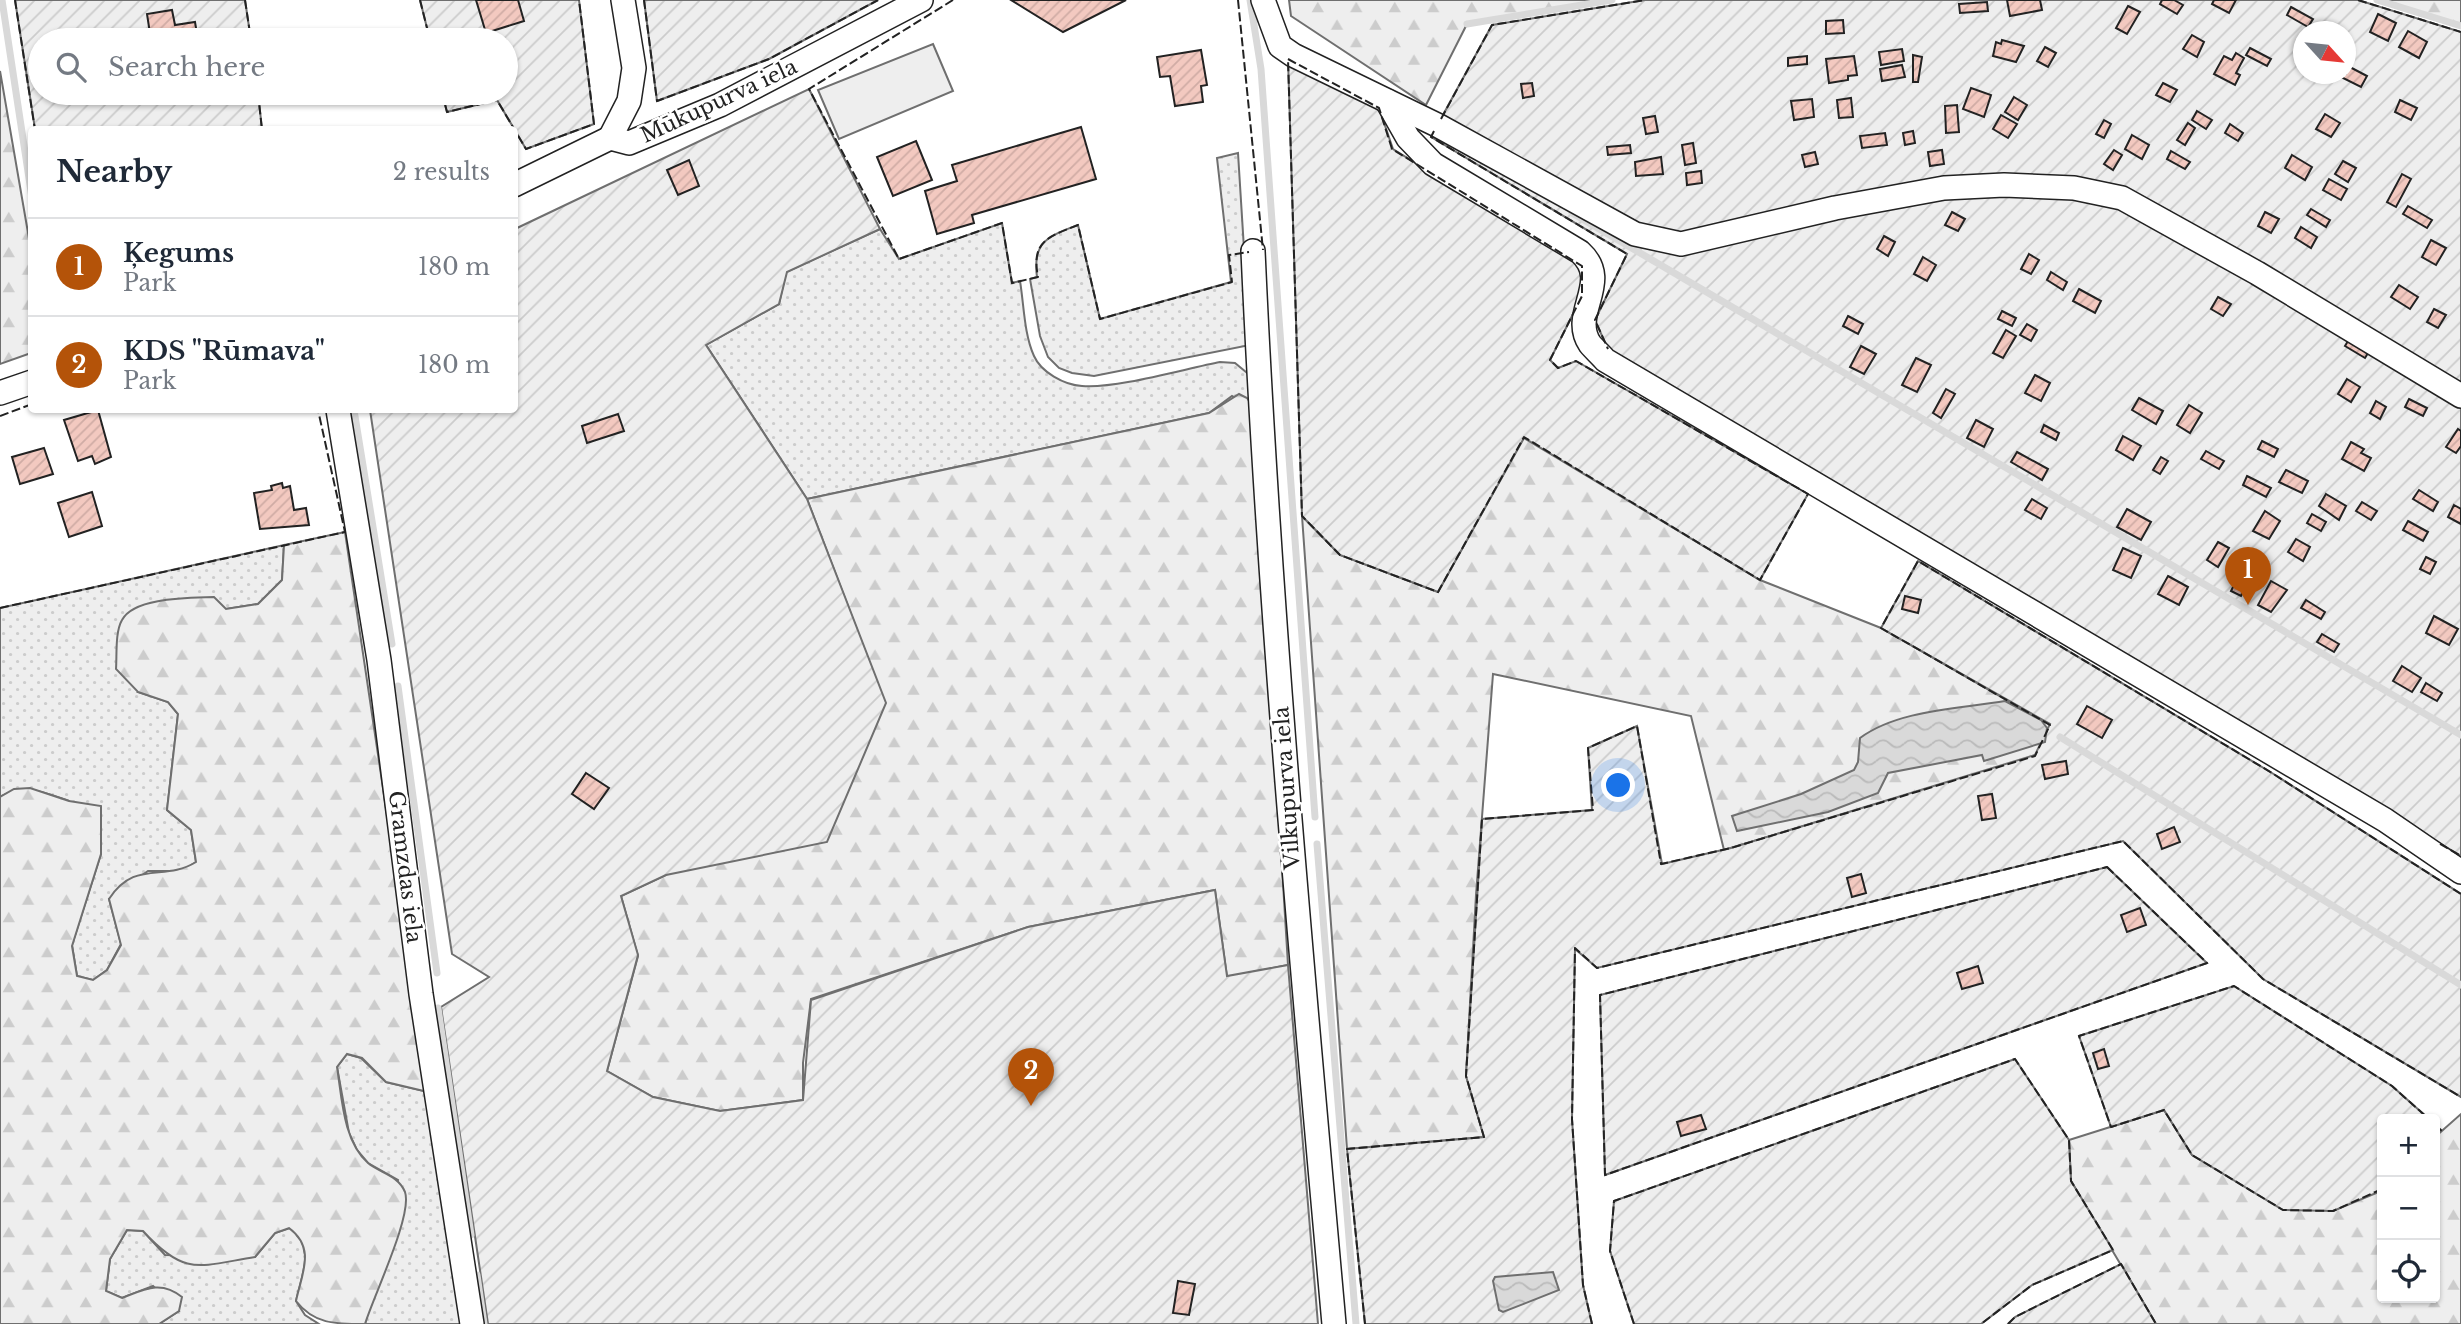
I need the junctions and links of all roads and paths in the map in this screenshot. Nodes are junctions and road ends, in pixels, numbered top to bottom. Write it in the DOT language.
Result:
graph roads {
  1 [pos="623,0"];
  2 [pos="921,0"];
  3 [pos="1263,0"];
  4 [pos="1387,101"];
  5 [pos="610,138"];
  6 [pos="518,183"];
  7 [pos="1254,251"];
  8 [pos="28,383"];
  9 [pos="0,393"];
  10 [pos="2461,396"];
  11 [pos="339,413"];
  12 [pos="2461,872"];
  13 [pos="472,1324"];
  14 [pos="1334,1324"];
  1 -- 5 [label="street"];
  2 -- 5 [label="street, Mūkupurva iela"];
  3 -- 4 [label="street"];
  4 -- 10 [label="street"];
  4 -- 12 [label="street"];
  5 -- 6 [label="street, Mūkupurva iela"];
  7 -- 14 [label="street, Vilkupurva iela"];
  8 -- 9 [label="street"];
  11 -- 13 [label="street, Gramzdas iela"];
}
